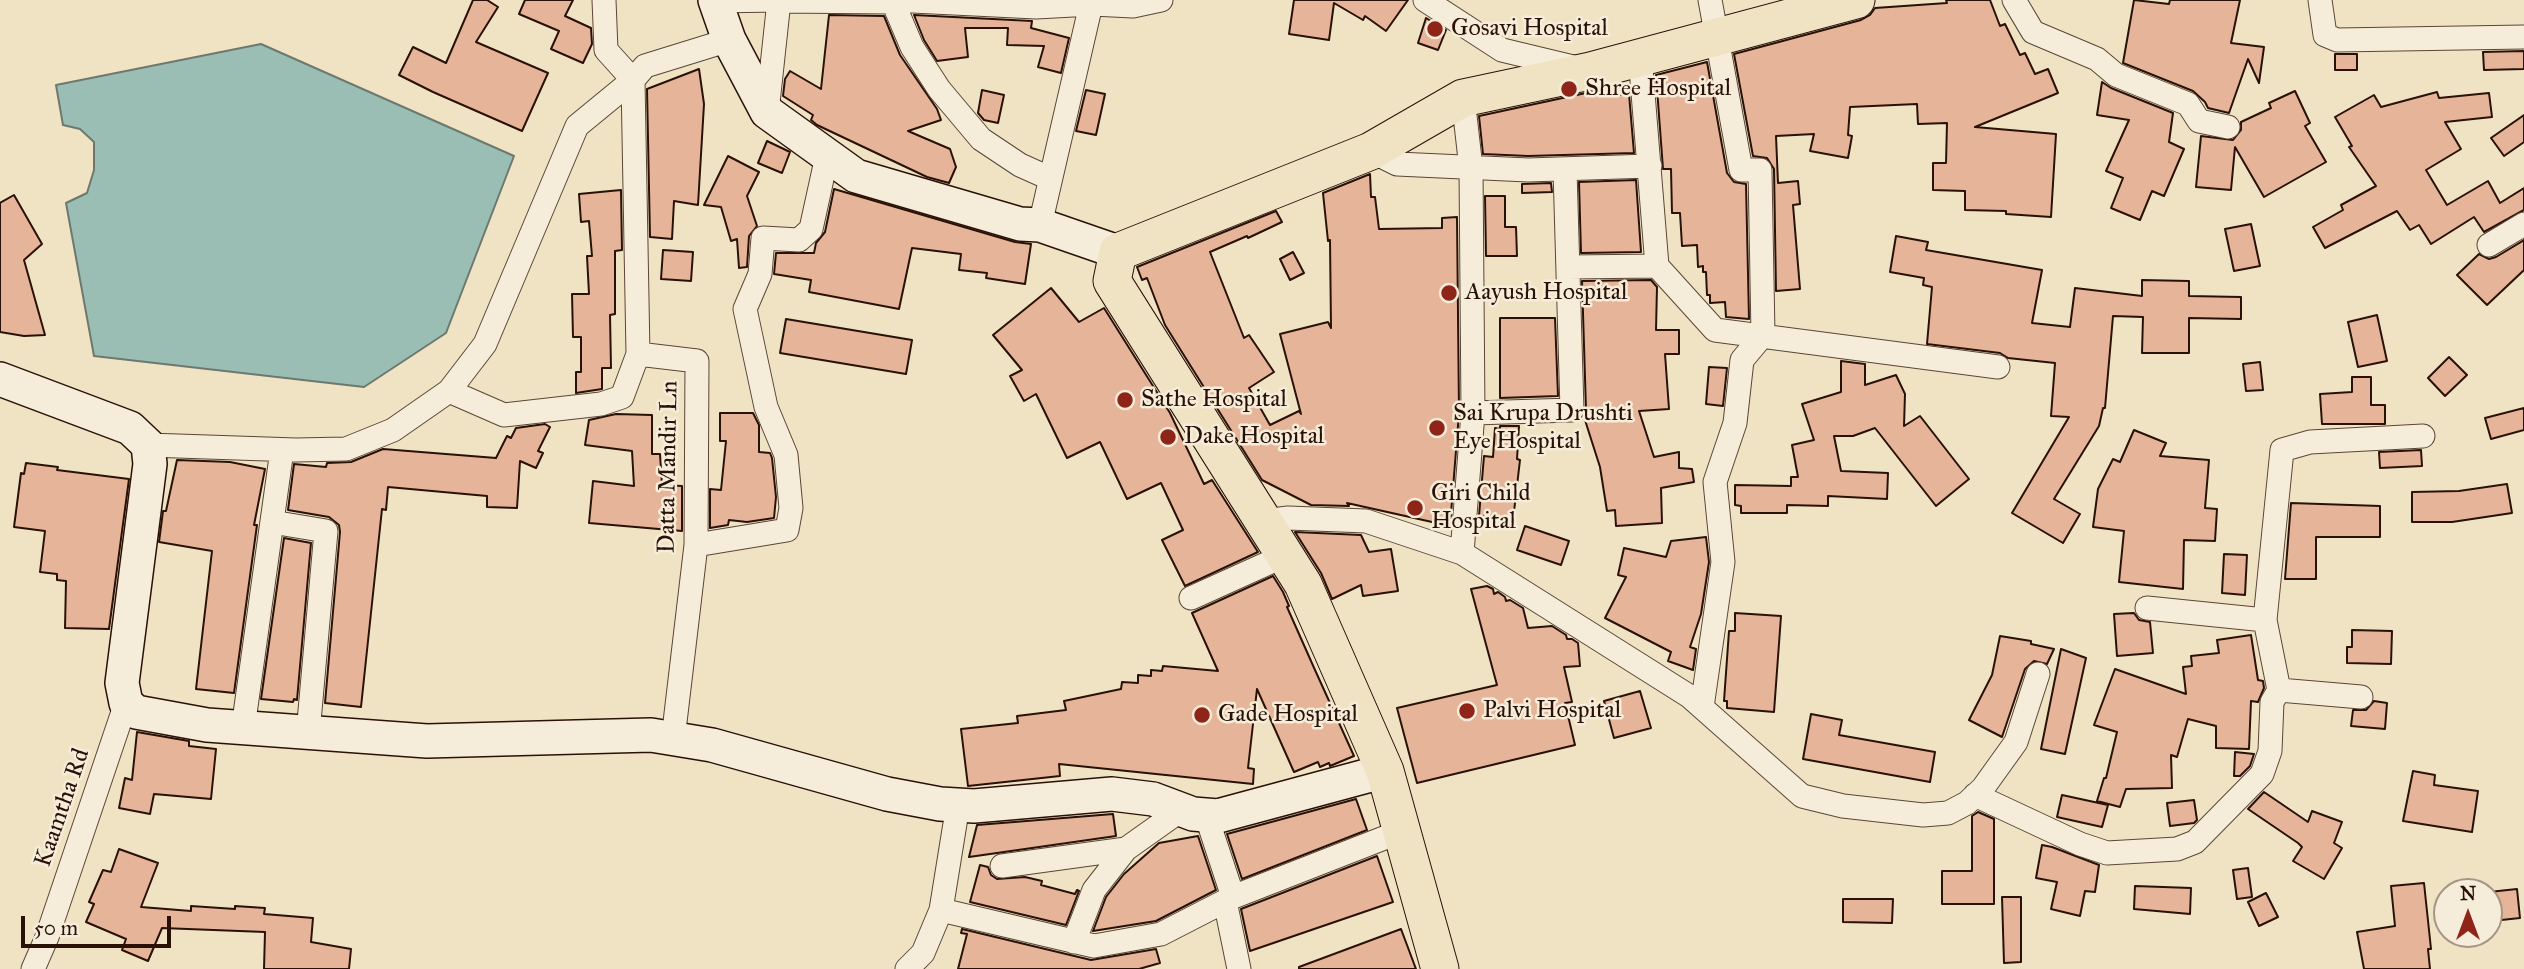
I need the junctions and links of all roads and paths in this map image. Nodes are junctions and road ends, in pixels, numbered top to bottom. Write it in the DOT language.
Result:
graph roads {
  1 [pos="604,0"];
  2 [pos="715,0"];
  3 [pos="1161,0"];
  4 [pos="1425,0"];
  5 [pos="1710,0"];
  6 [pos="1856,0"];
  7 [pos="2014,0"];
  8 [pos="2320,0"];
  9 [pos="779,1"];
  10 [pos="893,1"];
  11 [pos="995,2"];
  12 [pos="1092,2"];
  13 [pos="2524,37"];
  14 [pos="1719,38"];
  15 [pos="729,40"];
  16 [pos="1640,56"];
  17 [pos="1590,71"];
  18 [pos="633,80"];
  19 [pos="1463,98"];
  20 [pos="767,112"];
  21 [pos="2228,127"];
  22 [pos="1371,151"];
  23 [pos="827,156"];
  24 [pos="1650,166"];
  25 [pos="1471,168"];
  26 [pos="1565,170"];
  27 [pos="1049,178"];
  28 [pos="2524,224"];
  29 [pos="1040,225"];
  30 [pos="2489,245"];
  31 [pos="1118,252"];
  32 [pos="1657,266"];
  33 [pos="1569,267"];
  34 [pos="1763,335"];
  35 [pos="638,354"];
  36 [pos="1998,367"];
  37 [pos="0,379"];
  38 [pos="449,391"];
  39 [pos="1473,412"];
  40 [pos="2423,436"];
  41 [pos="148,445"];
  42 [pos="282,450"];
  43 [pos="1264,521"];
  44 [pos="272,522"];
  45 [pos="696,545"];
  46 [pos="1462,553"];
  47 [pos="1286,555"];
  48 [pos="1191,598"];
  49 [pos="2147,608"];
  50 [pos="2265,620"];
  51 [pos="2038,674"];
  52 [pos="2279,690"];
  53 [pos="2361,697"];
  54 [pos="126,703"];
  55 [pos="1702,707"];
  56 [pos="243,728"];
  57 [pos="309,733"];
  58 [pos="673,739"];
  59 [pos="1385,771"];
  60 [pos="1975,795"];
  61 [pos="958,805"];
  62 [pos="1194,813"];
  63 [pos="1402,831"];
  64 [pos="1126,849"];
  65 [pos="1002,866"];
  66 [pos="1229,899"];
  67 [pos="941,910"];
  68 [pos="1074,942"];
  69 [pos="33,969"];
  70 [pos="907,969"];
  71 [pos="1239,969"];
  72 [pos="1440,969"];
  1 -- 18 [label="street"];
  2 -- 9 [label="street"];
  2 -- 15 [label="street"];
  3 -- 12 [label="street"];
  4 -- 17 [label="street"];
  5 -- 14 [label="street"];
  6 -- 14 [label="main road"];
  7 -- 21 [label="street"];
  8 -- 13 [label="street"];
  9 -- 10 [label="street"];
  9 -- 20 [label="street"];
  10 -- 11 [label="street"];
  10 -- 27 [label="street"];
  11 -- 12 [label="street"];
  12 -- 27 [label="street"];
  14 -- 16 [label="main road"];
  14 -- 34 [label="street"];
  15 -- 18 [label="street"];
  15 -- 20 [label="street"];
  16 -- 17 [label="main road"];
  16 -- 24 [label="street"];
  17 -- 19 [label="main road"];
  18 -- 35 [label="street, Datta Mandir Ln"];
  18 -- 38 [label="street"];
  19 -- 22 [label="main road"];
  19 -- 25 [label="street"];
  20 -- 23 [label="street"];
  22 -- 25 [label="street"];
  22 -- 31 [label="main road"];
  23 -- 29 [label="street"];
  23 -- 45 [label="street"];
  24 -- 26 [label="street"];
  24 -- 32 [label="street"];
  25 -- 26 [label="street"];
  25 -- 39 [label="street"];
  26 -- 33 [label="street"];
  27 -- 29 [label="street"];
  28 -- 30 [label="street"];
  29 -- 31 [label="street"];
  31 -- 43 [label="main road"];
  32 -- 33 [label="street"];
  32 -- 34 [label="street"];
  33 -- 39 [label="street"];
  34 -- 36 [label="street"];
  34 -- 55 [label="street"];
  35 -- 38 [label="street"];
  35 -- 45 [label="street, Datta Mandir Ln"];
  37 -- 41 [label="street"];
  38 -- 42 [label="street"];
  39 -- 46 [label="street"];
  40 -- 50 [label="street"];
  41 -- 42 [label="street"];
  41 -- 54 [label="street"];
  42 -- 44 [label="street"];
  43 -- 46 [label="street"];
  43 -- 47 [label="main road"];
  44 -- 56 [label="street"];
  44 -- 57 [label="street"];
  45 -- 58 [label="street, Datta Mandir Ln"];
  46 -- 55 [label="street"];
  47 -- 48 [label="street"];
  47 -- 59 [label="main road"];
  49 -- 50 [label="street"];
  50 -- 52 [label="street"];
  51 -- 60 [label="street"];
  52 -- 53 [label="street"];
  52 -- 60 [label="street"];
  54 -- 56 [label="street"];
  54 -- 69 [label="street, Kaamtha Rd"];
  55 -- 60 [label="street"];
  56 -- 57 [label="street"];
  57 -- 58 [label="street"];
  58 -- 61 [label="street"];
  59 -- 62 [label="street"];
  59 -- 63 [label="main road"];
  61 -- 62 [label="street"];
  61 -- 67 [label="street"];
  62 -- 64 [label="street"];
  62 -- 66 [label="street"];
  63 -- 66 [label="street"];
  63 -- 72 [label="main road"];
  64 -- 65 [label="street"];
  64 -- 68 [label="street"];
  66 -- 68 [label="street"];
  66 -- 71 [label="street"];
  67 -- 68 [label="street"];
  67 -- 70 [label="street"];
}
